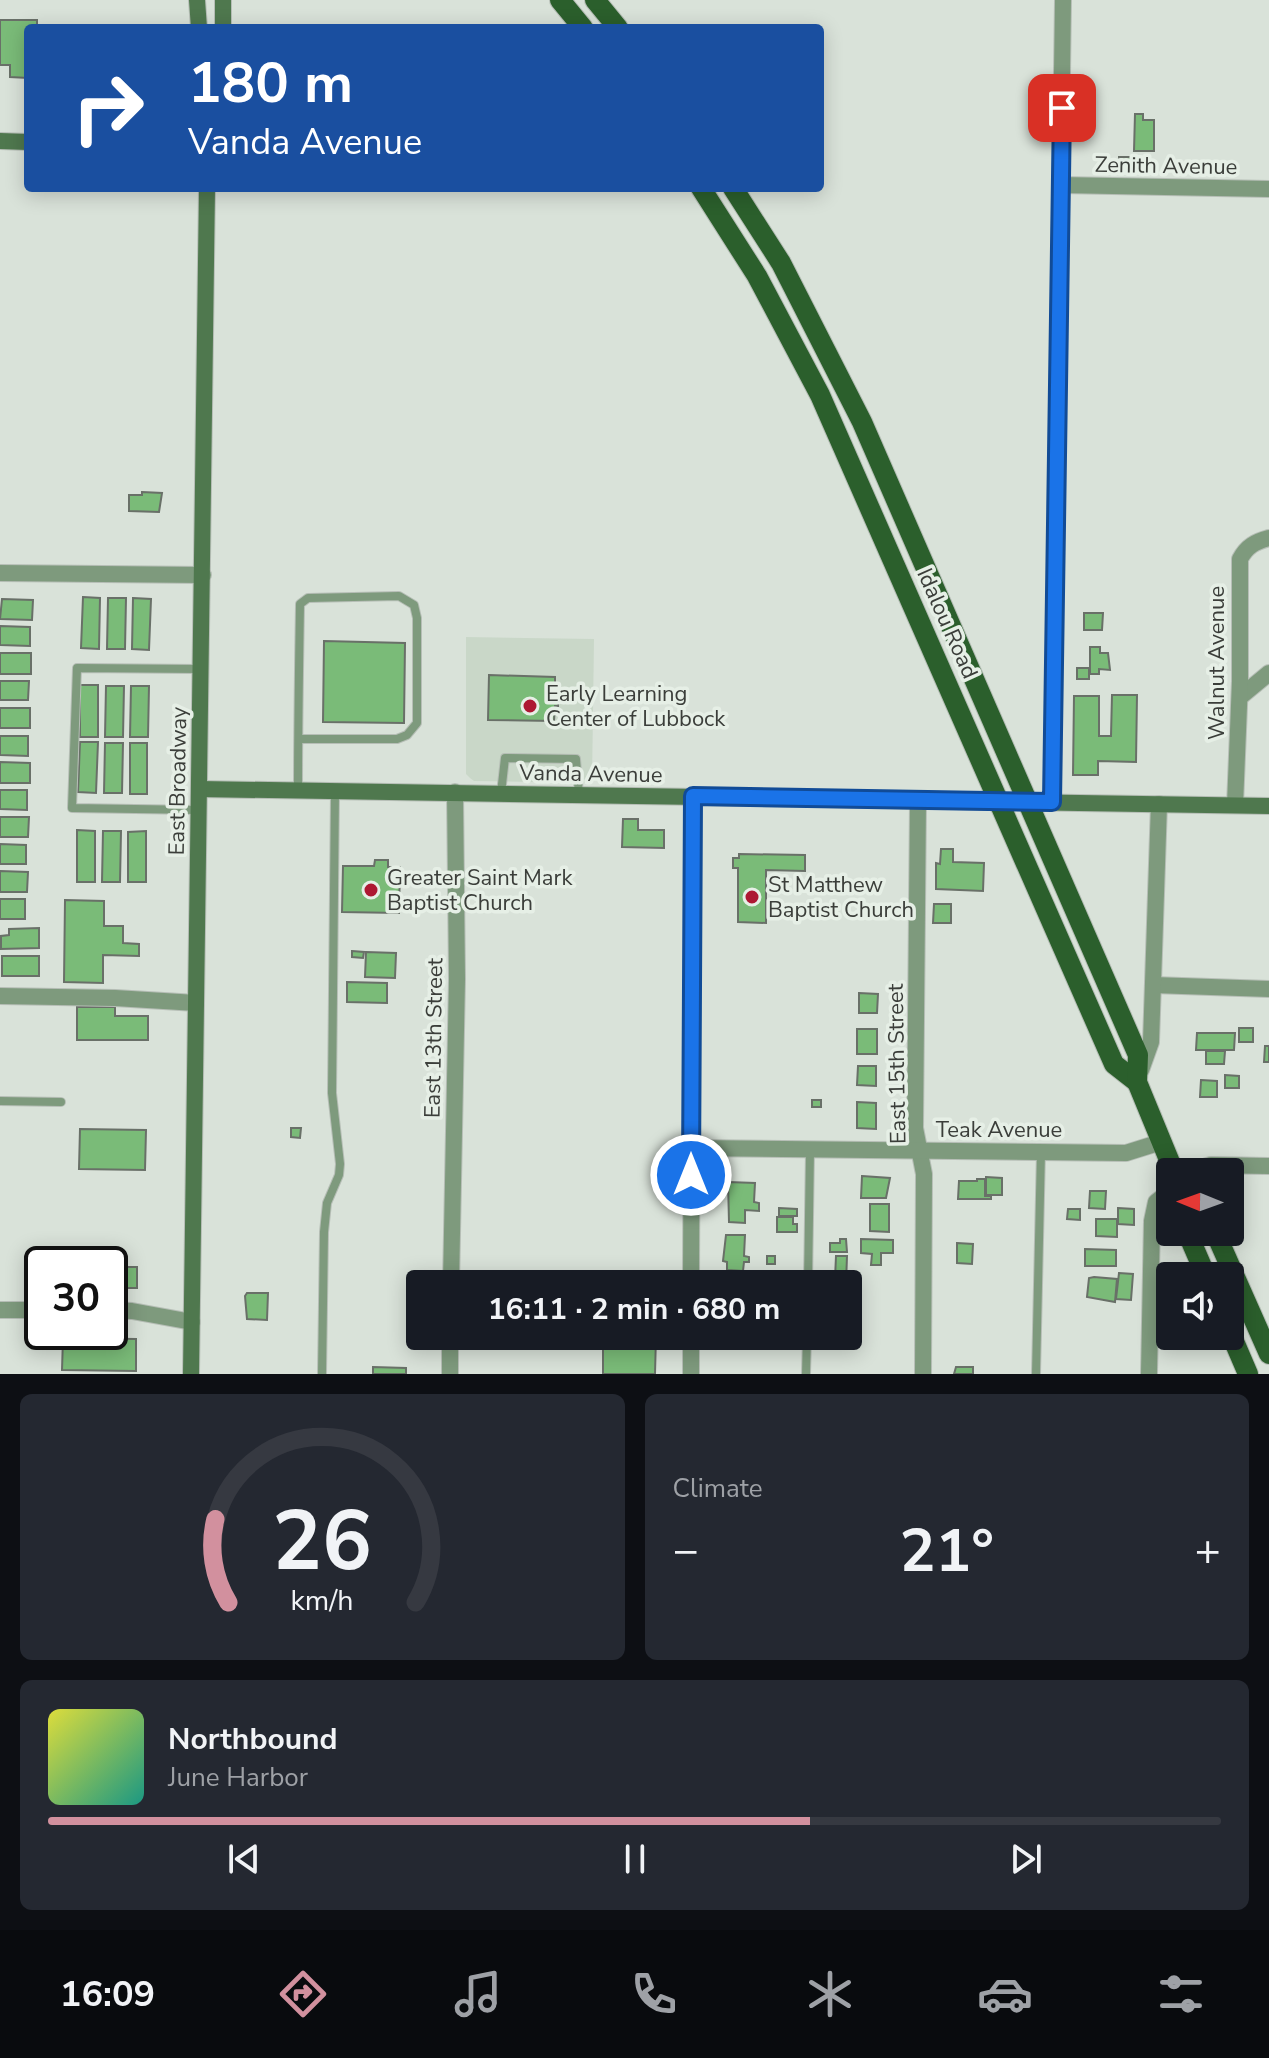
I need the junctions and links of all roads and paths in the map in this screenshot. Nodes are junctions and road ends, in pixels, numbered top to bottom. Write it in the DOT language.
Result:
graph roads {
  1 [pos="197,0"];
  2 [pos="223,0"];
  3 [pos="560,0"];
  4 [pos="595,0"];
  5 [pos="1063,0"];
  6 [pos="199,24"];
  7 [pos="223,24"];
  8 [pos="580,24"];
  9 [pos="615,24"];
  10 [pos="0,141"];
  11 [pos="24,142"];
  12 [pos="1061,185"];
  13 [pos="1269,189"];
  14 [pos="207,192"];
  15 [pos="704,192"];
  16 [pos="736,192"];
  17 [pos="1269,538"];
  18 [pos="0,573"];
  19 [pos="203,575"];
  20 [pos="200,669"];
  21 [pos="1269,673"];
  22 [pos="1240,697"];
  23 [pos="299,739"];
  24 [pos="199,789"];
  25 [pos="298,791"];
  26 [pos="335,791"];
  27 [pos="455,792"];
  28 [pos="501,793"];
  29 [pos="579,794"];
  30 [pos="693,796"];
  31 [pos="918,800"];
  32 [pos="999,800"];
  33 [pos="1027,802"];
  34 [pos="1052,802"];
  35 [pos="1159,804"];
  36 [pos="1235,805"];
  37 [pos="1269,806"];
  38 [pos="199,810"];
  39 [pos="1153,985"];
  40 [pos="1269,989"];
  41 [pos="0,996"];
  42 [pos="196,1003"];
  43 [pos="1137,1082"];
  44 [pos="0,1101"];
  45 [pos="61,1102"];
  46 [pos="1161,1142"];
  47 [pos="691,1148"];
  48 [pos="810,1150"];
  49 [pos="919,1151"];
  50 [pos="1041,1151"];
  51 [pos="1168,1158"];
  52 [pos="1244,1166"];
  53 [pos="1269,1166"];
  54 [pos="1156,1202"];
  55 [pos="1221,1246"];
  56 [pos="451,1270"];
  57 [pos="691,1270"];
  58 [pos="808,1270"];
  59 [pos="0,1310"];
  60 [pos="24,1310"];
  61 [pos="128,1311"];
  62 [pos="192,1322"];
  63 [pos="450,1350"];
  64 [pos="691,1350"];
  65 [pos="807,1350"];
  66 [pos="1238,1350"];
  67 [pos="1269,1354"];
  68 [pos="191,1374"];
  69 [pos="322,1374"];
  70 [pos="450,1374"];
  71 [pos="691,1374"];
  72 [pos="806,1374"];
  73 [pos="923,1374"];
  74 [pos="1036,1374"];
  75 [pos="1149,1374"];
  76 [pos="1248,1374"];
  1 -- 6 [label="main road"];
  2 -- 7 [label="main road"];
  3 -- 8 [label="main road"];
  4 -- 9 [label="main road"];
  5 -- 12 [label="street"];
  10 -- 11 [label="main road"];
  12 -- 13 [label="street, Zenith Avenue"];
  12 -- 34 [label="street"];
  14 -- 19 [label="main road, East Broadway"];
  15 -- 32 [label="main road, Idalou Road"];
  16 -- 33 [label="main road, Idalou Road"];
  17 -- 22 [label="street, Walnut Avenue"];
  18 -- 19 [label="street"];
  19 -- 20 [label="main road, East Broadway"];
  20 -- 24 [label="main road, East Broadway"];
  20 -- 38 [label="lane"];
  21 -- 22 [label="street"];
  22 -- 36 [label="street, Walnut Avenue"];
  23 -- 23 [label="lane"];
  23 -- 25 [label="lane"];
  24 -- 25 [label="main road, Vanda Avenue"];
  24 -- 38 [label="main road, East Broadway"];
  25 -- 26 [label="main road, Vanda Avenue"];
  26 -- 27 [label="main road, Vanda Avenue"];
  26 -- 69 [label="lane"];
  27 -- 28 [label="main road, Vanda Avenue"];
  27 -- 56 [label="street, East 13th Street"];
  28 -- 29 [label="main road, Vanda Avenue"];
  28 -- 29 [label="lane"];
  29 -- 30 [label="main road, Vanda Avenue"];
  30 -- 31 [label="main road, Vanda Avenue"];
  30 -- 47 [label="street"];
  31 -- 32 [label="main road, Vanda Avenue"];
  31 -- 49 [label="street, East 15th Street"];
  32 -- 33 [label="main road, Vanda Avenue"];
  32 -- 43 [label="main road, Idalou Road"];
  33 -- 34 [label="main road, Vanda Avenue"];
  33 -- 43 [label="main road, Idalou Road"];
  34 -- 35 [label="main road, Vanda Avenue"];
  35 -- 36 [label="main road, Vanda Avenue"];
  35 -- 39 [label="street"];
  36 -- 37 [label="main road, Vanda Avenue"];
  38 -- 42 [label="main road, East Broadway"];
  39 -- 40 [label="street"];
  39 -- 43 [label="street"];
  41 -- 42 [label="street"];
  42 -- 62 [label="main road, East Broadway"];
  43 -- 46 [label="main road, Idalou Road"];
  44 -- 45 [label="lane"];
  46 -- 50 [label="street, Teak Avenue"];
  46 -- 51 [label="main road, Idalou Road"];
  47 -- 48 [label="street, Teak Avenue"];
  47 -- 57 [label="street"];
  48 -- 49 [label="street, Teak Avenue"];
  48 -- 58 [label="lane"];
  49 -- 50 [label="street, Teak Avenue"];
  49 -- 73 [label="street, East 15th Street"];
  50 -- 74 [label="lane"];
  52 -- 53 [label="street"];
  54 -- 75 [label="street"];
  55 -- 67 [label="main road"];
  59 -- 60 [label="street"];
  61 -- 62 [label="street"];
  62 -- 68 [label="main road, East Broadway"];
  63 -- 70 [label="street"];
  64 -- 71 [label="street"];
  65 -- 72 [label="lane"];
  66 -- 76 [label="main road"];
}
